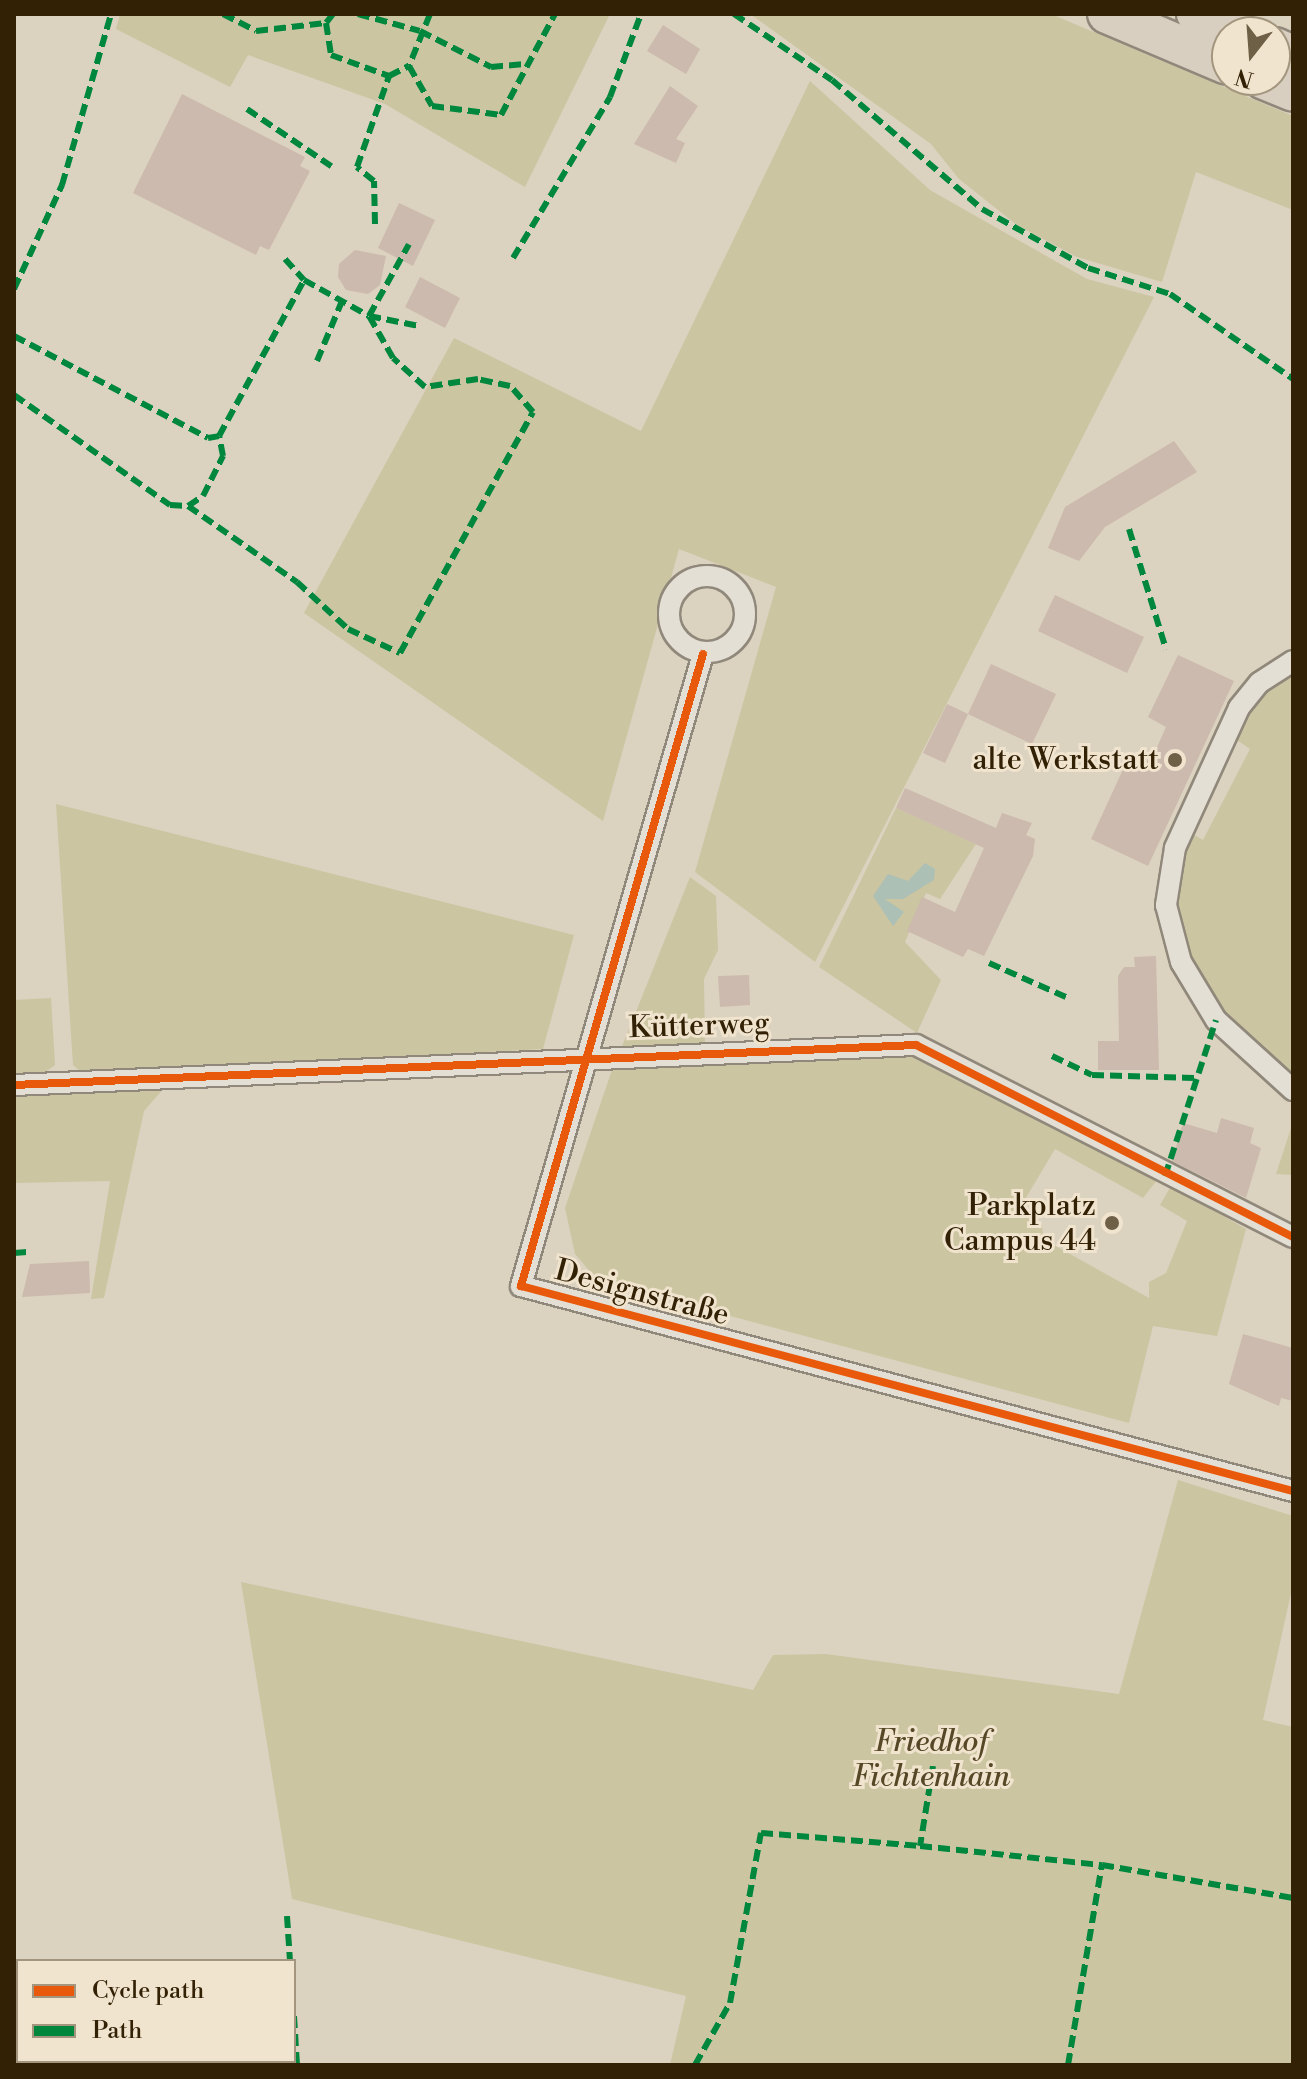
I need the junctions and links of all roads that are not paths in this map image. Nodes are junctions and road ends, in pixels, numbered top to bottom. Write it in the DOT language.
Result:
graph roads {
  1 [pos="1107,14"];
  2 [pos="1211,58"];
  3 [pos="703,654"];
  4 [pos="1293,661"];
  5 [pos="593,1055"];
  6 [pos="14,1085"];
  7 [pos="1293,1090"];
  8 [pos="1293,1237"];
  9 [pos="1293,1491"];
  1 -- 2 [label="highway"];
  3 -- 5 [label="street, Designstraße"];
  4 -- 7 [label="street"];
  5 -- 6 [label="street, Kütterweg"];
  5 -- 8 [label="street, Kütterweg"];
  5 -- 9 [label="street, Designstraße"];
}
